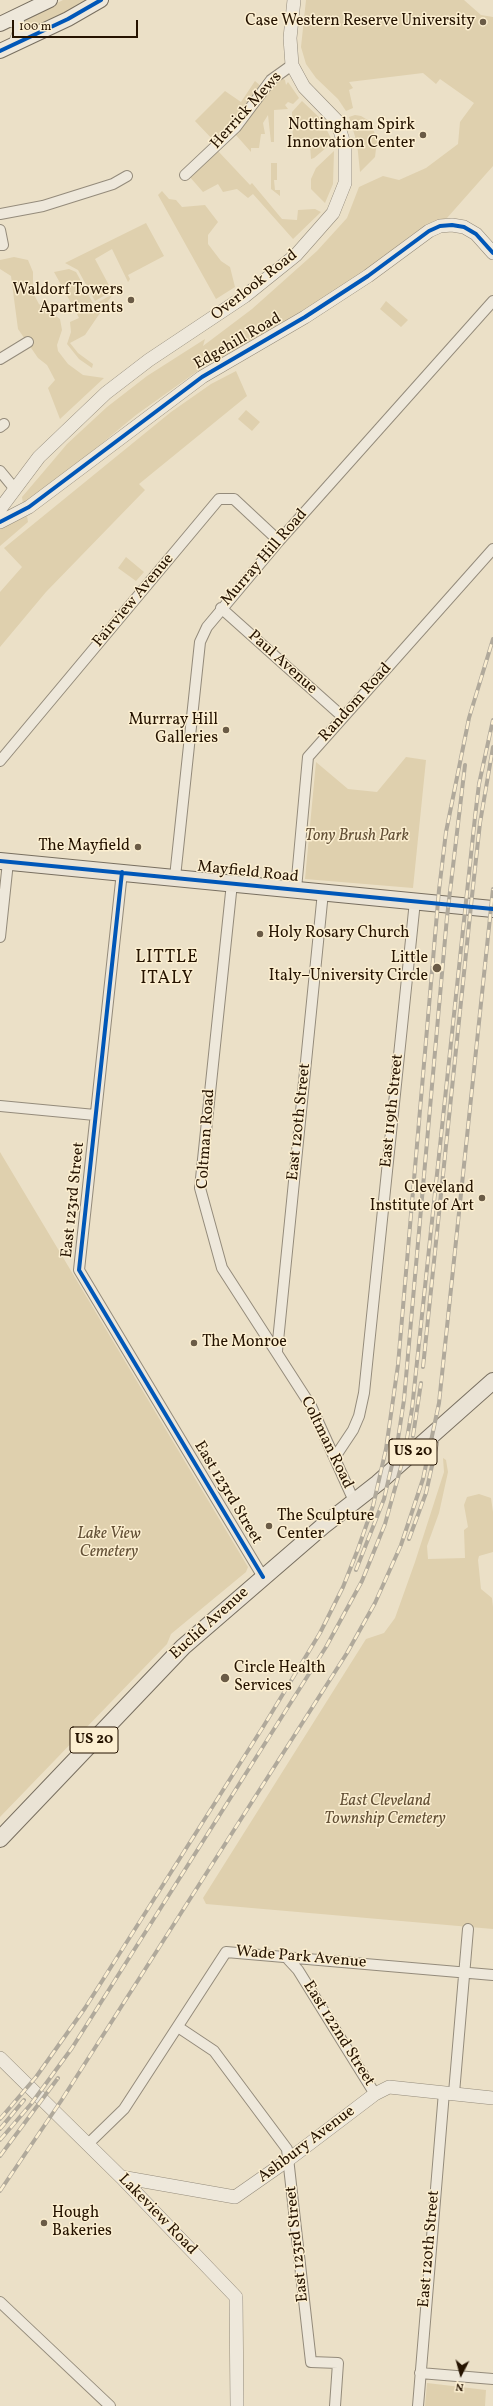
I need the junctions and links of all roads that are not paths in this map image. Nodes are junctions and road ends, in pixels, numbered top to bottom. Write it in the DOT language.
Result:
graph roads {
  1 [pos="50,0"];
  2 [pos="101,0"];
  3 [pos="294,0"];
  4 [pos="5,22"];
  5 [pos="15,44"];
  6 [pos="0,51"];
  7 [pos="292,65"];
  8 [pos="185,175"];
  9 [pos="127,176"];
  10 [pos="0,214"];
  11 [pos="0,230"];
  12 [pos="1,245"];
  13 [pos="493,253"];
  14 [pos="493,301"];
  15 [pos="28,342"];
  16 [pos="0,359"];
  17 [pos="0,471"];
  18 [pos="14,488"];
  19 [pos="0,509"];
  20 [pos="0,522"];
  21 [pos="278,541"];
  22 [pos="493,549"];
  23 [pos="221,608"];
  24 [pos="343,717"];
  25 [pos="0,761"];
  26 [pos="4,862"];
  27 [pos="122,872"];
  28 [pos="175,878"];
  29 [pos="232,883"];
  30 [pos="296,889"];
  31 [pos="323,892"];
  32 [pos="415,901"];
  33 [pos="493,909"];
  34 [pos="0,937"];
  35 [pos="0,1106"];
  36 [pos="95,1115"];
  37 [pos="277,1351"];
  38 [pos="493,1381"];
  39 [pos="335,1457"];
  40 [pos="354,1502"];
  41 [pos="263,1577"];
  42 [pos="0,1839"];
  43 [pos="468,1929"];
  44 [pos="285,1956"];
  45 [pos="464,1972"];
  46 [pos="493,1975"];
  47 [pos="178,2027"];
  48 [pos="0,2058"];
  49 [pos="449,2093"];
  50 [pos="375,2094"];
  51 [pos="493,2098"];
  52 [pos="88,2144"];
  53 [pos="288,2160"];
  54 [pos="121,2177"];
  55 [pos="0,2302"];
  56 [pos="420,2373"];
  57 [pos="493,2379"];
  58 [pos="110,2406"];
  59 [pos="236,2406"];
  60 [pos="335,2406"];
  61 [pos="418,2406"];
  1 -- 4 [label="main road"];
  2 -- 5 [label="main road"];
  3 -- 7 [label="street, Overlook Road"];
  4 -- 5 [label="street"];
  5 -- 6 [label="main road"];
  7 -- 8 [label="street, Herrick Mews"];
  7 -- 18 [label="street, Overlook Road"];
  9 -- 10 [label="street"];
  11 -- 12 [label="street"];
  13 -- 20 [label="street, Edgehill Road"];
  14 -- 21 [label="street, Murray Hill Road"];
  15 -- 16 [label="street"];
  17 -- 18 [label="street"];
  18 -- 19 [label="street, Overlook Road"];
  21 -- 23 [label="street, Murray Hill Road"];
  21 -- 25 [label="street, Fairview Avenue"];
  22 -- 24 [label="street, Random Road"];
  23 -- 24 [label="street, Paul Avenue"];
  23 -- 28 [label="street, Murray Hill Road"];
  24 -- 30 [label="street, Random Road"];
  26 -- 27 [label="main road, Mayfield Road"];
  26 -- 34 [label="street"];
  27 -- 28 [label="main road, Mayfield Road"];
  27 -- 36 [label="street, East 123rd Street"];
  28 -- 29 [label="main road, Mayfield Road"];
  29 -- 30 [label="main road, Mayfield Road"];
  29 -- 37 [label="street, Coltman Road"];
  30 -- 31 [label="main road, Mayfield Road"];
  31 -- 32 [label="main road, Mayfield Road"];
  31 -- 37 [label="street, East 120th Street"];
  32 -- 33 [label="main road, Mayfield Road"];
  32 -- 39 [label="street, East 119th Street"];
  35 -- 36 [label="street"];
  36 -- 41 [label="street, East 123rd Street"];
  37 -- 39 [label="street, Coltman Road"];
  38 -- 40 [label="main road, Euclid Avenue / US 20"];
  39 -- 40 [label="street, Coltman Road"];
  40 -- 41 [label="main road, Euclid Avenue / US 20"];
  41 -- 42 [label="main road, Euclid Avenue / US 20"];
  43 -- 45 [label="street, East 120th Street"];
  44 -- 45 [label="street, Wade Park Avenue"];
  44 -- 47 [label="street, Wade Park Avenue"];
  44 -- 50 [label="street, East 122nd Street"];
  45 -- 46 [label="street, Wade Park Avenue"];
  45 -- 49 [label="street, East 120th Street"];
  47 -- 52 [label="street, Wade Park Avenue"];
  47 -- 53 [label="street, East 123rd Street"];
  48 -- 52 [label="street, Lakeview Road"];
  49 -- 50 [label="street, Ashbury Avenue"];
  49 -- 51 [label="street, Ashbury Avenue"];
  49 -- 56 [label="street, East 120th Street"];
  50 -- 53 [label="street, Ashbury Avenue"];
  52 -- 54 [label="street, Lakeview Road"];
  53 -- 54 [label="street, Ashbury Avenue"];
  53 -- 60 [label="street, East 123rd Street"];
  54 -- 59 [label="street, Lakeview Road"];
  55 -- 58 [label="street"];
  56 -- 57 [label="street"];
  56 -- 61 [label="street, East 120th Street"];
}
